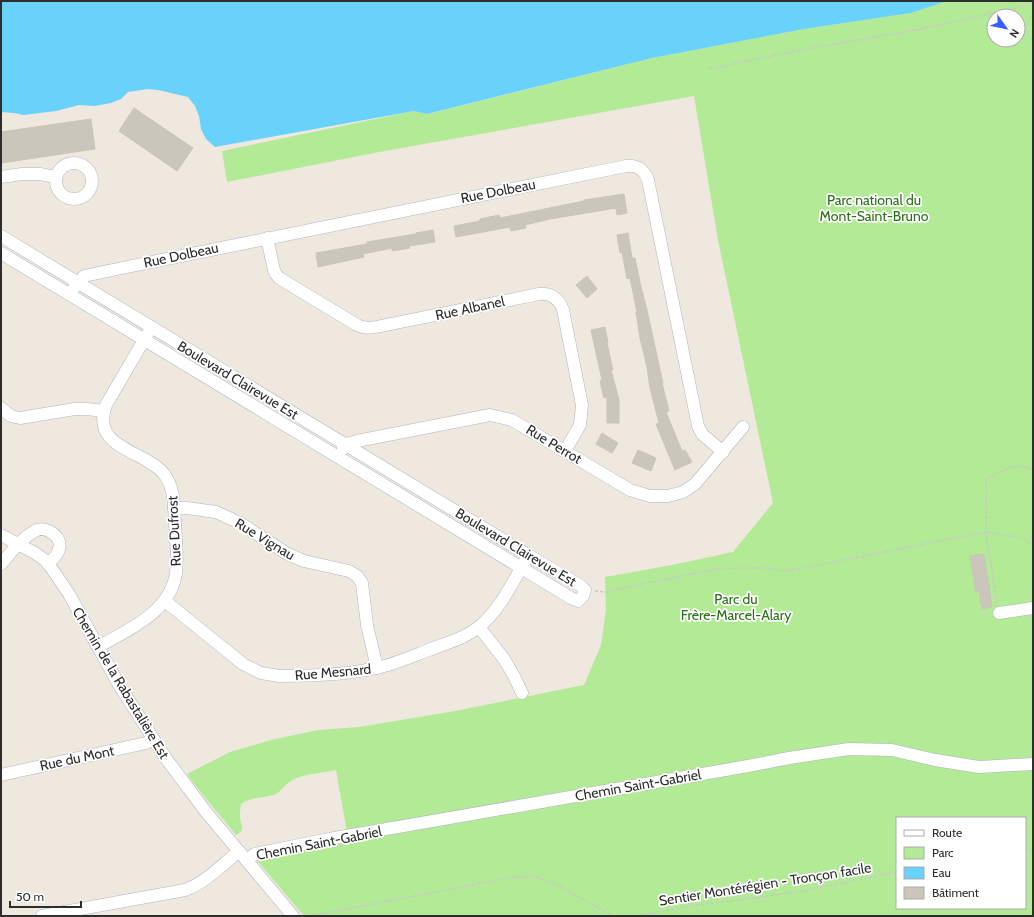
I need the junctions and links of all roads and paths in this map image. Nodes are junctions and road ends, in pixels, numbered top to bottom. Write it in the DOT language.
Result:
graph roads {
  1 [pos="1033,4"];
  2 [pos="709,69"];
  3 [pos="1,177"];
  4 [pos="56,177"];
  5 [pos="1,236"];
  6 [pos="268,238"];
  7 [pos="1,253"];
  8 [pos="78,282"];
  9 [pos="70,294"];
  10 [pos="151,327"];
  11 [pos="144,340"];
  12 [pos="1,408"];
  13 [pos="104,411"];
  14 [pos="743,427"];
  15 [pos="345,444"];
  16 [pos="565,451"];
  17 [pos="723,452"];
  18 [pos="338,457"];
  19 [pos="1033,470"];
  20 [pos="174,508"];
  21 [pos="986,532"];
  22 [pos="1,535"];
  23 [pos="19,544"];
  24 [pos="1033,545"];
  25 [pos="528,555"];
  26 [pos="1,564"];
  27 [pos="48,564"];
  28 [pos="521,568"];
  29 [pos="585,590"];
  30 [pos="165,601"];
  31 [pos="1033,608"];
  32 [pos="999,613"];
  33 [pos="479,627"];
  34 [pos="98,647"];
  35 [pos="377,668"];
  36 [pos="522,693"];
  37 [pos="153,740"];
  38 [pos="1033,764"];
  39 [pos="1,775"];
  40 [pos="242,856"];
  41 [pos="896,872"];
  42 [pos="42,916"];
  43 [pos="293,916"];
  44 [pos="310,916"];
  45 [pos="613,916"];
  46 [pos="637,916"];
  1 -- 2 [label="path"];
  3 -- 4 [label="street"];
  5 -- 8 [label="street, Boulevard Clairevue Est"];
  6 -- 8 [label="street, Rue Dolbeau"];
  6 -- 16 [label="street, Rue Albanel"];
  6 -- 17 [label="street, Rue Dolbeau"];
  7 -- 9 [label="street, Boulevard Clairevue Est"];
  8 -- 9 [label="street"];
  8 -- 10 [label="street, Boulevard Clairevue Est"];
  9 -- 11 [label="street, Boulevard Clairevue Est"];
  10 -- 11 [label="street"];
  10 -- 15 [label="street, Boulevard Clairevue Est"];
  11 -- 13 [label="street"];
  11 -- 18 [label="street, Boulevard Clairevue Est"];
  12 -- 13 [label="street"];
  13 -- 20 [label="street, Rue Dufrost"];
  14 -- 17 [label="street, Rue Perrot"];
  15 -- 16 [label="street, Rue Perrot"];
  15 -- 18 [label="street"];
  15 -- 25 [label="street, Boulevard Clairevue Est"];
  16 -- 17 [label="street, Rue Perrot"];
  18 -- 28 [label="street, Boulevard Clairevue Est"];
  19 -- 21 [label="path"];
  20 -- 30 [label="street, Rue Dufrost"];
  20 -- 35 [label="street, Rue Vignau"];
  21 -- 24 [label="path"];
  21 -- 29 [label="path"];
  21 -- 32 [label="path"];
  22 -- 23 [label="street, Chemin de la Rabastalière Est"];
  23 -- 26 [label="street"];
  23 -- 27 [label="street, Chemin de la Rabastalière Est"];
  23 -- 27 [label="street"];
  25 -- 28 [label="street, Rue Mesnard"];
  25 -- 29 [label="street, Boulevard Clairevue Est"];
  27 -- 34 [label="street, Chemin de la Rabastalière Est"];
  28 -- 29 [label="street, Boulevard Clairevue Est"];
  28 -- 33 [label="street, Rue Mesnard"];
  30 -- 34 [label="street, Rue Dufrost"];
  30 -- 35 [label="street, Rue Mesnard"];
  31 -- 32 [label="street"];
  33 -- 35 [label="street, Rue Mesnard"];
  33 -- 36 [label="street"];
  34 -- 37 [label="street, Chemin de la Rabastalière Est"];
  37 -- 39 [label="street, Rue du Mont"];
  37 -- 40 [label="street, Chemin de la Rabastalière Est"];
  38 -- 40 [label="street, Chemin Saint-Gabriel"];
  40 -- 42 [label="street, Chemin Saint-Gabriel"];
  40 -- 43 [label="street, Chemin de la Rabastalière Est"];
  41 -- 46 [label="path, Sentier Montérégien - Tronçon facile"];
  44 -- 45 [label="path"];
}
